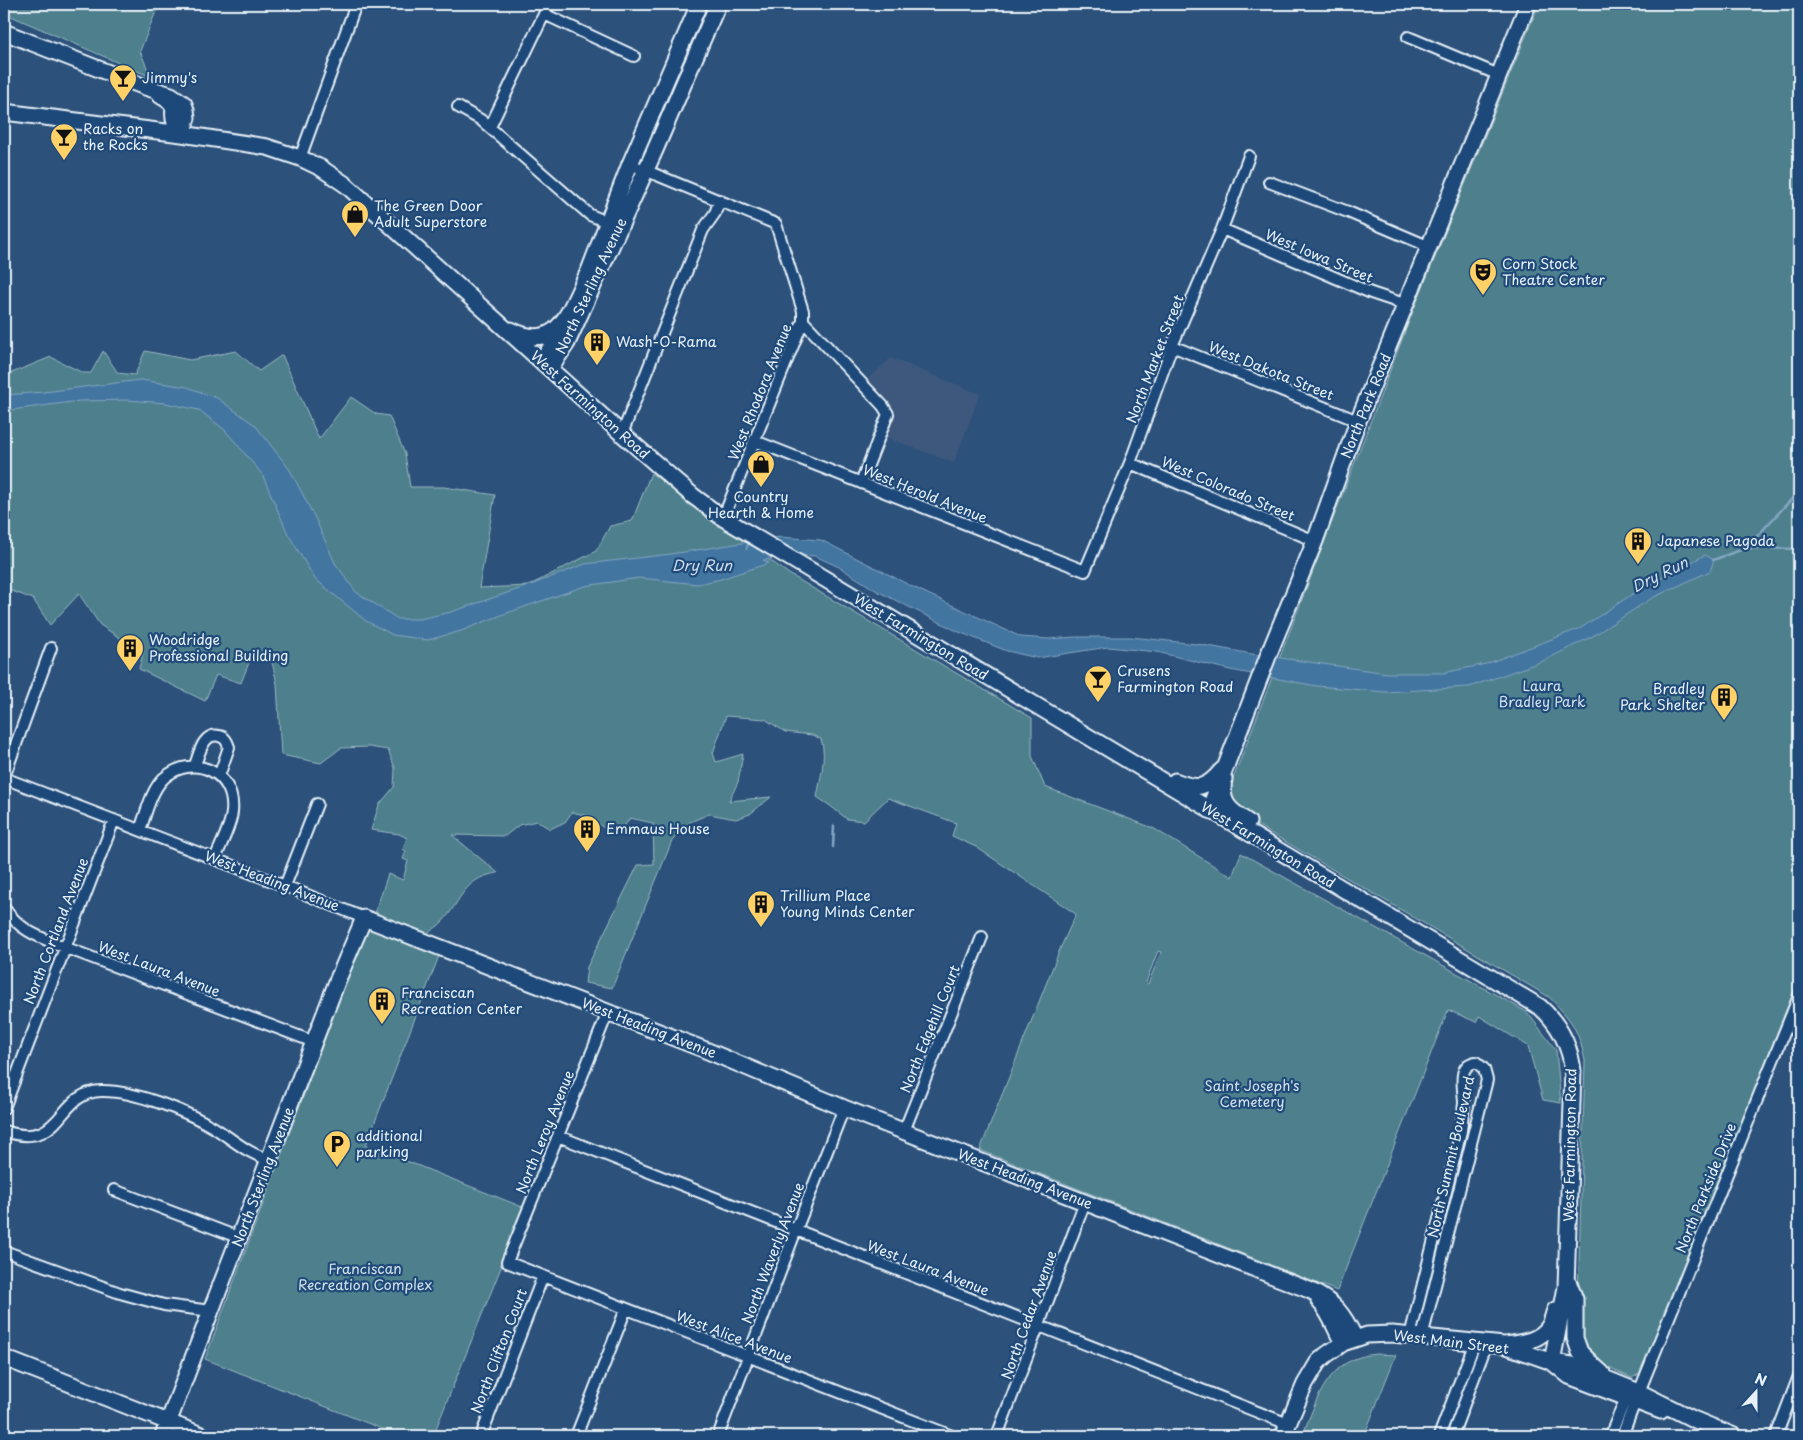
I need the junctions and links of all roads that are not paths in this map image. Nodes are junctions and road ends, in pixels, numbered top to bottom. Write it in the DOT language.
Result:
graph roads {
  1 [pos="356,4"];
  2 [pos="699,4"];
  3 [pos="718,4"];
  4 [pos="1528,4"];
  5 [pos="546,9"];
  6 [pos="4,32"];
  7 [pos="1408,38"];
  8 [pos="634,56"];
  9 [pos="1499,75"];
  10 [pos="458,107"];
  11 [pos="4,112"];
  12 [pos="490,127"];
  13 [pos="182,134"];
  14 [pos="1249,156"];
  15 [pos="300,158"];
  16 [pos="630,164"];
  17 [pos="646,171"];
  18 [pos="1269,182"];
  19 [pos="720,200"];
  20 [pos="613,224"];
  21 [pos="1222,229"];
  22 [pos="1430,247"];
  23 [pos="589,271"];
  24 [pos="1407,305"];
  25 [pos="489,315"];
  26 [pos="803,321"];
  27 [pos="1172,346"];
  28 [pos="543,363"];
  29 [pos="1358,421"];
  30 [pos="622,434"];
  31 [pos="755,441"];
  32 [pos="1130,463"];
  33 [pos="861,483"];
  34 [pos="723,518"];
  35 [pos="1315,541"];
  36 [pos="1085,572"];
  37 [pos="51,648"];
  38 [pos="195,765"];
  39 [pos="1227,765"];
  40 [pos="1139,767"];
  41 [pos="219,776"];
  42 [pos="4,777"];
  43 [pos="317,804"];
  44 [pos="1210,810"];
  45 [pos="114,820"];
  46 [pos="140,830"];
  47 [pos="215,859"];
  48 [pos="285,886"];
  49 [pos="1348,892"];
  50 [pos="4,908"];
  51 [pos="364,918"];
  52 [pos="982,937"];
  53 [pos="64,948"];
  54 [pos="1799,996"];
  55 [pos="608,1012"];
  56 [pos="314,1042"];
  57 [pos="4,1108"];
  58 [pos="844,1108"];
  59 [pos="4,1130"];
  60 [pos="904,1131"];
  61 [pos="558,1136"];
  62 [pos="269,1159"];
  63 [pos="114,1190"];
  64 [pos="1085,1202"];
  65 [pos="796,1230"];
  66 [pos="240,1238"];
  67 [pos="4,1251"];
  68 [pos="507,1262"];
  69 [pos="543,1276"];
  70 [pos="1567,1278"];
  71 [pos="626,1309"];
  72 [pos="211,1311"];
  73 [pos="1040,1326"];
  74 [pos="1416,1336"];
  75 [pos="1349,1341"];
  76 [pos="1481,1343"];
  77 [pos="1504,1345"];
  78 [pos="748,1357"];
  79 [pos="4,1358"];
  80 [pos="1552,1362"];
  81 [pos="1799,1376"];
  82 [pos="1613,1382"];
  83 [pos="1633,1397"];
  84 [pos="166,1429"];
  85 [pos="1286,1430"];
  86 [pos="204,1436"];
  87 [pos="481,1436"];
  88 [pos="576,1436"];
  89 [pos="718,1436"];
  90 [pos="952,1436"];
  91 [pos="997,1436"];
  92 [pos="1439,1436"];
  93 [pos="1452,1436"];
  94 [pos="1610,1436"];
  95 [pos="1622,1436"];
  96 [pos="1734,1436"];
  97 [pos="1776,1436"];
  1 -- 15 [label="street"];
  2 -- 16 [label="main road, North Sterling Avenue"];
  3 -- 17 [label="main road, North Sterling Avenue"];
  4 -- 9 [label="main road, North Park Road"];
  5 -- 8 [label="street"];
  5 -- 12 [label="street"];
  6 -- 13 [label="main road"];
  7 -- 9 [label="street"];
  9 -- 22 [label="main road, North Park Road"];
  10 -- 12 [label="street"];
  11 -- 13 [label="main road, West Farmington Road"];
  12 -- 20 [label="street"];
  13 -- 15 [label="main road, West Farmington Road"];
  14 -- 21 [label="street, North Market Street"];
  15 -- 25 [label="main road, West Farmington Road"];
  16 -- 17 [label="street, West Rhodora Avenue"];
  16 -- 20 [label="main road, North Sterling Avenue"];
  17 -- 19 [label="street, West Rhodora Avenue"];
  17 -- 20 [label="main road, North Sterling Avenue"];
  18 -- 22 [label="street"];
  19 -- 26 [label="street, West Rhodora Avenue"];
  19 -- 30 [label="street"];
  20 -- 23 [label="main road, North Sterling Avenue"];
  20 -- 28 [label="main road, North Sterling Avenue"];
  21 -- 24 [label="street, West Iowa Street"];
  21 -- 27 [label="street, North Market Street"];
  22 -- 24 [label="main road, North Park Road"];
  23 -- 25 [label="main road"];
  23 -- 28 [label="main road, North Sterling Avenue"];
  24 -- 29 [label="main road, North Park Road"];
  25 -- 28 [label="main road, West Farmington Road"];
  26 -- 31 [label="street, West Rhodora Avenue"];
  26 -- 33 [label="street"];
  27 -- 29 [label="street, West Dakota Street"];
  27 -- 32 [label="street, North Market Street"];
  28 -- 30 [label="main road, West Farmington Road"];
  29 -- 35 [label="main road, North Park Road"];
  30 -- 34 [label="main road, West Farmington Road"];
  31 -- 33 [label="street, West Herold Avenue"];
  31 -- 34 [label="street, West Rhodora Avenue"];
  32 -- 35 [label="street, West Colorado Street"];
  32 -- 36 [label="street, North Market Street"];
  33 -- 36 [label="street, West Herold Avenue"];
  34 -- 40 [label="main road, West Farmington Road"];
  35 -- 39 [label="main road, North Park Road"];
  37 -- 42 [label="street"];
  38 -- 41 [label="street"];
  38 -- 41 [label="street"];
  38 -- 46 [label="street"];
  39 -- 40 [label="main road"];
  39 -- 44 [label="main road, North Park Road"];
  39 -- 49 [label="main road"];
  40 -- 44 [label="main road, West Farmington Road"];
  41 -- 47 [label="street"];
  42 -- 45 [label="street, West Heading Avenue"];
  43 -- 48 [label="street"];
  44 -- 49 [label="main road, West Farmington Road"];
  45 -- 46 [label="street, West Heading Avenue"];
  45 -- 53 [label="street, North Cortland Avenue"];
  46 -- 47 [label="street, West Heading Avenue"];
  47 -- 48 [label="street, West Heading Avenue"];
  48 -- 51 [label="street, West Heading Avenue"];
  49 -- 70 [label="main road, West Farmington Road"];
  50 -- 53 [label="street, West Laura Avenue"];
  51 -- 55 [label="main road, West Heading Avenue"];
  51 -- 56 [label="main road, North Sterling Avenue"];
  52 -- 60 [label="street, North Edgehill Court"];
  53 -- 56 [label="street, West Laura Avenue"];
  53 -- 57 [label="street, North Cortland Avenue"];
  54 -- 83 [label="street, North Parkside Drive"];
  55 -- 58 [label="main road, West Heading Avenue"];
  55 -- 61 [label="street, North Leroy Avenue"];
  56 -- 62 [label="main road, North Sterling Avenue"];
  58 -- 60 [label="main road, West Heading Avenue"];
  58 -- 65 [label="street, North Waverly Avenue"];
  59 -- 62 [label="street"];
  60 -- 64 [label="main road, West Heading Avenue"];
  61 -- 65 [label="street, West Laura Avenue"];
  61 -- 68 [label="street, North Leroy Avenue"];
  62 -- 66 [label="main road, North Sterling Avenue"];
  63 -- 66 [label="street"];
  64 -- 73 [label="street, North Cedar Avenue"];
  64 -- 75 [label="main road, West Heading Avenue"];
  65 -- 73 [label="street, West Laura Avenue"];
  65 -- 78 [label="street, North Waverly Avenue"];
  66 -- 72 [label="main road, North Sterling Avenue"];
  67 -- 72 [label="street"];
  68 -- 69 [label="street, West Alice Avenue"];
  69 -- 71 [label="street, West Alice Avenue"];
  69 -- 87 [label="street, North Clifton Court"];
  70 -- 77 [label="main road"];
  70 -- 80 [label="main road, West Farmington Road"];
  70 -- 82 [label="main road"];
  71 -- 78 [label="street, West Alice Avenue"];
  71 -- 88 [label="street"];
  72 -- 84 [label="main road, North Sterling Avenue"];
  73 -- 85 [label="street, West Laura Avenue"];
  73 -- 91 [label="street, North Cedar Avenue"];
  74 -- 74 [label="street, North Summit Boulevard"];
  74 -- 75 [label="main road, West Main Street"];
  74 -- 76 [label="main road, West Main Street"];
  75 -- 85 [label="main road"];
  76 -- 77 [label="main road, West Main Street"];
  76 -- 92 [label="street"];
  76 -- 93 [label="street"];
  77 -- 80 [label="main road, West Main Street"];
  78 -- 89 [label="street, North Waverly Avenue"];
  78 -- 90 [label="street, West Alice Avenue"];
  79 -- 84 [label="main road"];
  80 -- 82 [label="main road, West Main Street"];
  80 -- 83 [label="main road, West Main Street"];
  81 -- 97 [label="street"];
  82 -- 83 [label="main road, West Main Street"];
  83 -- 94 [label="street"];
  83 -- 95 [label="street"];
  83 -- 96 [label="main road, West Main Street"];
  84 -- 86 [label="main road"];
}
